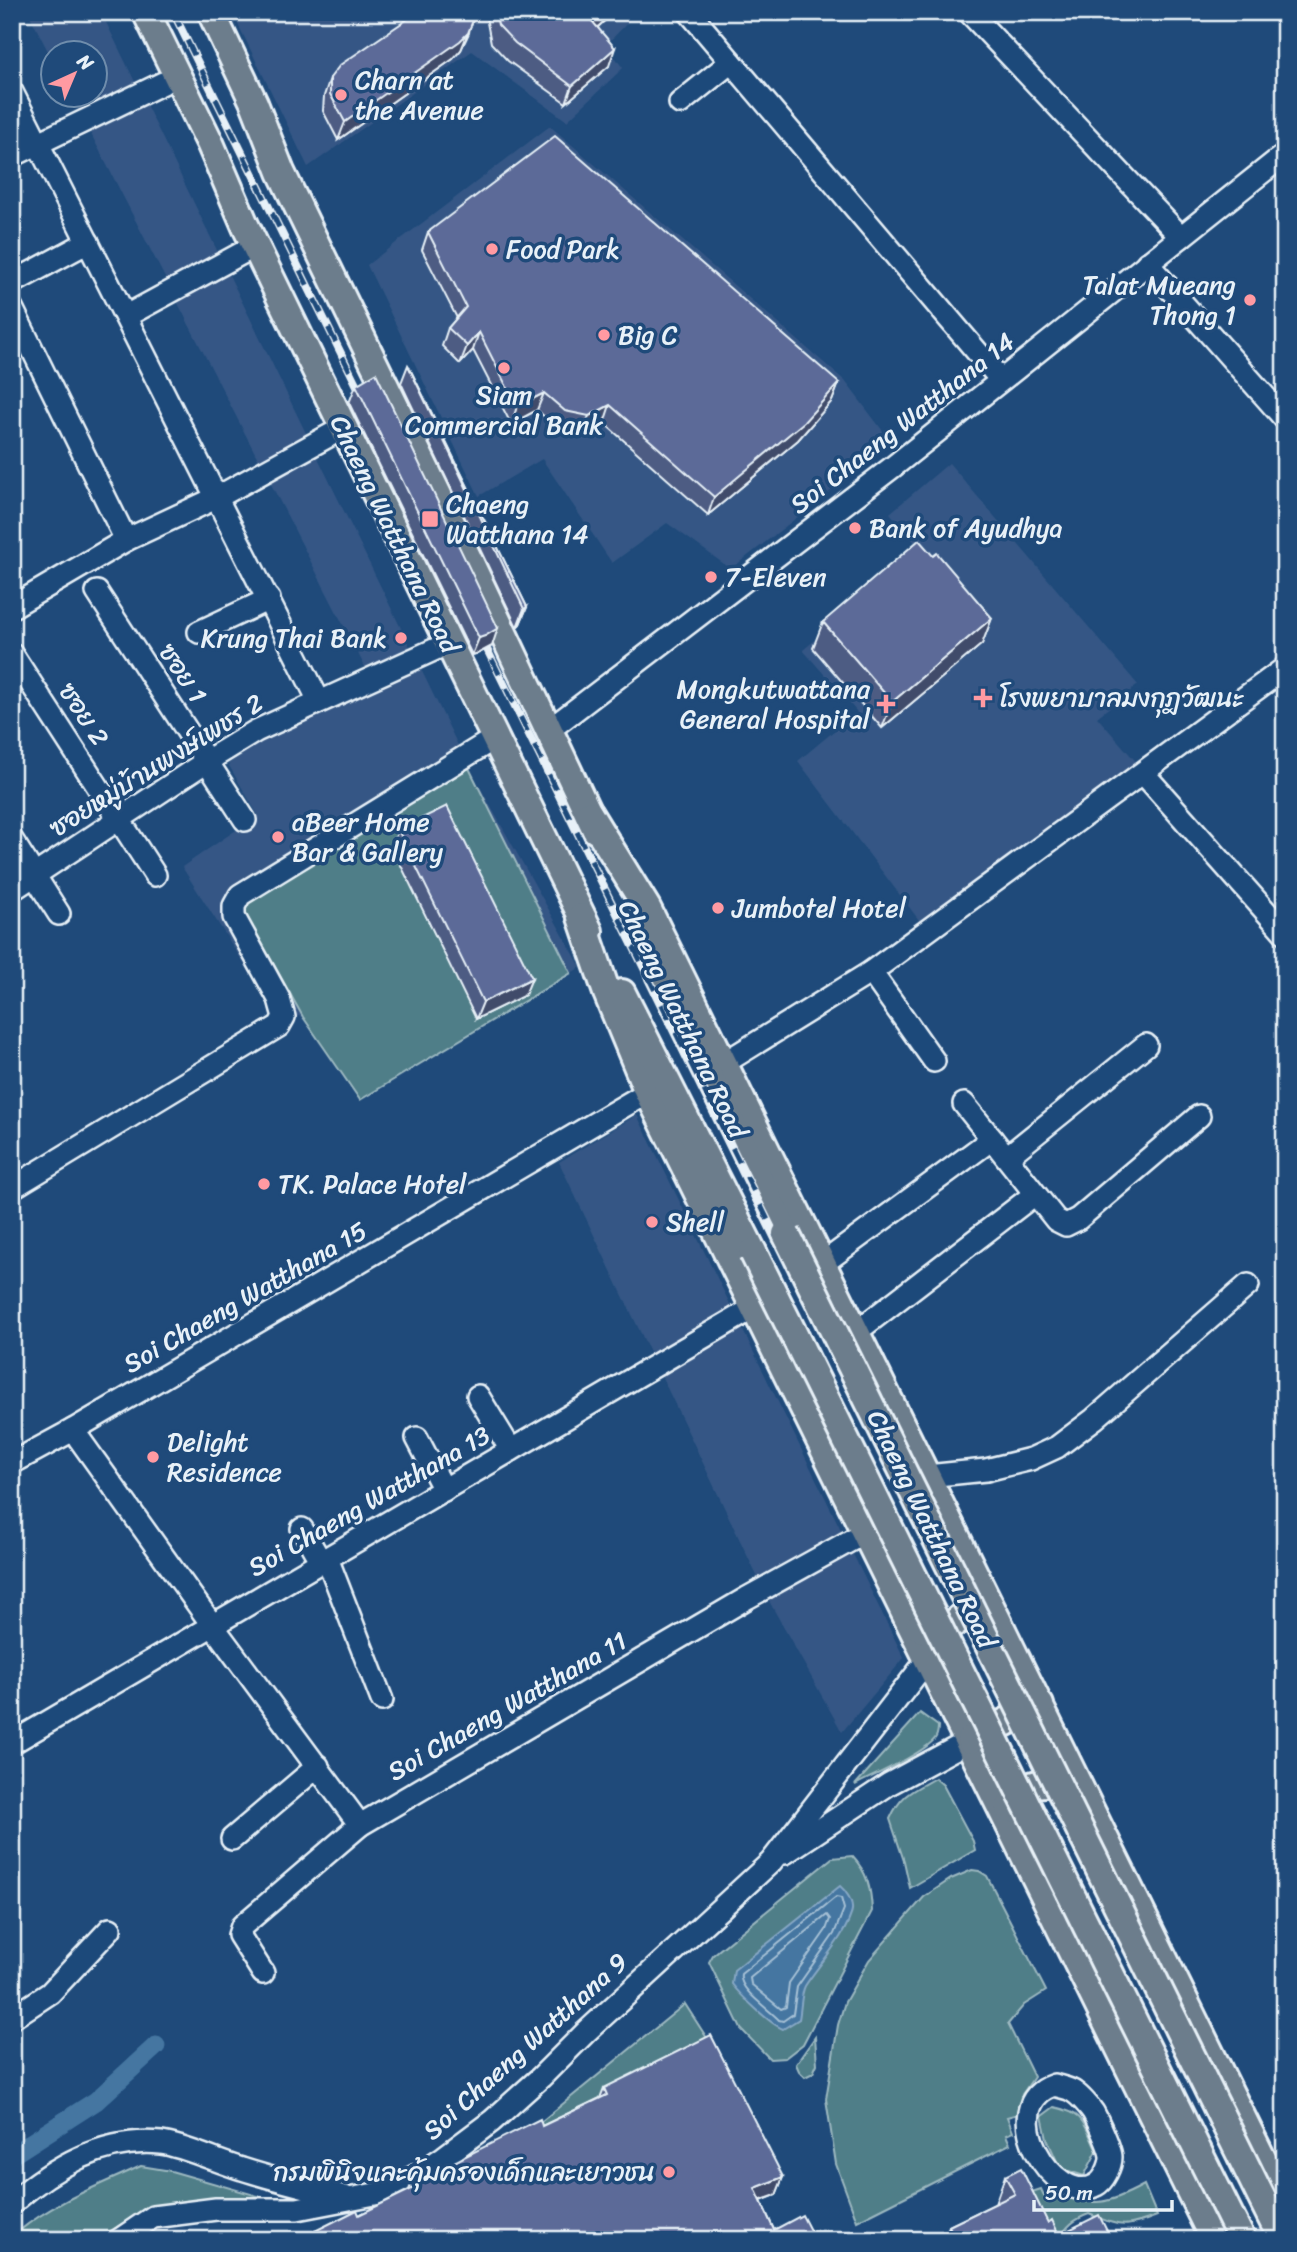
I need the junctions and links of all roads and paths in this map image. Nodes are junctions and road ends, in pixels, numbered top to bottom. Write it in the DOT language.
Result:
graph roads {
  1 [pos="128,12"];
  2 [pos="146,12"];
  3 [pos="191,12"];
  4 [pos="211,12"];
  5 [pos="689,12"];
  6 [pos="969,12"];
  7 [pos="731,62"];
  8 [pos="163,83"];
  9 [pos="12,92"];
  10 [pos="680,103"];
  11 [pos="37,145"];
  12 [pos="1285,154"];
  13 [pos="12,156"];
  14 [pos="281,172"];
  15 [pos="250,237"];
  16 [pos="1181,237"];
  17 [pos="88,242"];
  18 [pos="1147,263"];
  19 [pos="12,283"];
  20 [pos="12,309"];
  21 [pos="126,316"];
  22 [pos="1001,380"];
  23 [pos="1285,419"];
  24 [pos="343,428"];
  25 [pos="218,497"];
  26 [pos="126,540"];
  27 [pos="97,592"];
  28 [pos="269,599"];
  29 [pos="12,607"];
  30 [pos="199,632"];
  31 [pos="449,643"];
  32 [pos="12,654"];
  33 [pos="1285,668"];
  34 [pos="319,702"];
  35 [pos="550,730"];
  36 [pos="495,738"];
  37 [pos="207,761"];
  38 [pos="1144,774"];
  39 [pos="589,814"];
  40 [pos="118,820"];
  41 [pos="245,820"];
  42 [pos="12,839"];
  43 [pos="36,875"];
  44 [pos="155,875"];
  45 [pos="12,890"];
  46 [pos="59,914"];
  47 [pos="581,917"];
  48 [pos="1285,933"];
  49 [pos="871,972"];
  50 [pos="1146,1045"];
  51 [pos="934,1061"];
  52 [pos="724,1063"];
  53 [pos="648,1092"];
  54 [pos="964,1104"];
  55 [pos="1199,1116"];
  56 [pos="992,1139"];
  57 [pos="1007,1157"];
  58 [pos="12,1188"];
  59 [pos="1035,1194"];
  60 [pos="822,1264"];
  61 [pos="1248,1285"];
  62 [pos="755,1307"];
  63 [pos="856,1332"];
  64 [pos="478,1396"];
  65 [pos="74,1430"];
  66 [pos="417,1438"];
  67 [pos="511,1450"];
  68 [pos="12,1463"];
  69 [pos="927,1476"];
  70 [pos="444,1490"];
  71 [pos="302,1529"];
  72 [pos="866,1532"];
  73 [pos="324,1560"];
  74 [pos="979,1581"];
  75 [pos="910,1621"];
  76 [pos="213,1626"];
  77 [pos="928,1659"];
  78 [pos="382,1700"];
  79 [pos="1040,1705"];
  80 [pos="969,1741"];
  81 [pos="12,1743"];
  82 [pos="318,1766"];
  83 [pos="1086,1796"];
  84 [pos="360,1825"];
  85 [pos="1009,1825"];
  86 [pos="232,1839"];
  87 [pos="771,1862"];
  88 [pos="110,1929"];
  89 [pos="263,1973"];
  90 [pos="12,2018"];
  91 [pos="1034,2150"];
  92 [pos="354,2200"];
  93 [pos="12,2203"];
  94 [pos="1281,2223"];
  95 [pos="120,2240"];
  96 [pos="1214,2240"];
  97 [pos="1242,2240"];
  1 -- 8 [label="main road, Chaeng Watthana Road"];
  2 -- 15 [label="main road, Chaeng Watthana Road"];
  3 -- 14 [label="main road, Chaeng Watthana Road"];
  4 -- 14 [label="main road, Chaeng Watthana Road"];
  5 -- 7 [label="street"];
  6 -- 16 [label="street"];
  7 -- 10 [label="street"];
  7 -- 22 [label="street"];
  8 -- 11 [label="street"];
  8 -- 15 [label="main road, Chaeng Watthana Road"];
  9 -- 11 [label="street"];
  11 -- 13 [label="street"];
  11 -- 17 [label="street"];
  12 -- 16 [label="street, Soi Chaeng Watthana 14"];
  14 -- 35 [label="main road, Chaeng Watthana Road"];
  15 -- 21 [label="street"];
  15 -- 24 [label="main road, Chaeng Watthana Road"];
  16 -- 18 [label="street, Soi Chaeng Watthana 14"];
  17 -- 19 [label="street"];
  17 -- 21 [label="street"];
  18 -- 22 [label="street, Soi Chaeng Watthana 14"];
  18 -- 23 [label="street"];
  20 -- 26 [label="street"];
  21 -- 25 [label="street"];
  22 -- 35 [label="street, Soi Chaeng Watthana 14"];
  24 -- 25 [label="street"];
  24 -- 31 [label="main road, Chaeng Watthana Road"];
  25 -- 26 [label="street"];
  25 -- 28 [label="street"];
  26 -- 29 [label="street"];
  27 -- 37 [label="street, ซอย 1"];
  28 -- 30 [label="street"];
  28 -- 34 [label="street"];
  31 -- 34 [label="street, ซอยหมู่บ้านพงษ์เพชร 2"];
  31 -- 36 [label="main road, Chaeng Watthana Road"];
  32 -- 40 [label="street, ซอย 2"];
  33 -- 38 [label="street"];
  34 -- 37 [label="street, ซอยหมู่บ้านพงษ์เพชร 2"];
  35 -- 39 [label="main road, Chaeng Watthana Road"];
  36 -- 47 [label="main road, Chaeng Watthana Road"];
  36 -- 58 [label="street"];
  37 -- 40 [label="street, ซอยหมู่บ้านพงษ์เพชร 2"];
  37 -- 41 [label="street, ซอย 1"];
  38 -- 48 [label="street"];
  38 -- 49 [label="street"];
  39 -- 52 [label="main road, Chaeng Watthana Road"];
  39 -- 94 [label="main road, Chaeng Watthana Road, bridge"];
  40 -- 43 [label="street, ซอยหมู่บ้านพงษ์เพชร 2"];
  40 -- 44 [label="street, ซอย 2"];
  42 -- 43 [label="street"];
  43 -- 45 [label="street, ซอยหมู่บ้านพงษ์เพชร 2"];
  43 -- 46 [label="street"];
  47 -- 53 [label="main road, Chaeng Watthana Road"];
  47 -- 97 [label="main road, Chaeng Watthana Road, bridge"];
  49 -- 51 [label="street"];
  49 -- 52 [label="street"];
  50 -- 57 [label="street"];
  52 -- 60 [label="main road, Chaeng Watthana Road"];
  53 -- 62 [label="main road, Chaeng Watthana Road"];
  53 -- 65 [label="street, Soi Chaeng Watthana 15"];
  54 -- 56 [label="street"];
  55 -- 59 [label="street"];
  56 -- 57 [label="street"];
  56 -- 60 [label="street"];
  57 -- 59 [label="street"];
  59 -- 63 [label="street"];
  60 -- 63 [label="main road, Chaeng Watthana Road"];
  61 -- 69 [label="street"];
  62 -- 67 [label="street, Soi Chaeng Watthana 13"];
  62 -- 72 [label="main road, Chaeng Watthana Road"];
  63 -- 69 [label="main road, Chaeng Watthana Road"];
  64 -- 67 [label="street"];
  65 -- 68 [label="street, Soi Chaeng Watthana 15"];
  65 -- 76 [label="street"];
  66 -- 70 [label="street"];
  67 -- 70 [label="street, Soi Chaeng Watthana 13"];
  69 -- 74 [label="main road, Chaeng Watthana Road"];
  70 -- 73 [label="street, Soi Chaeng Watthana 13"];
  71 -- 73 [label="street"];
  72 -- 75 [label="main road, Chaeng Watthana Road"];
  72 -- 84 [label="street, Soi Chaeng Watthana 11"];
  73 -- 76 [label="street, Soi Chaeng Watthana 13"];
  73 -- 78 [label="street"];
  74 -- 75 [label="main road"];
  74 -- 79 [label="main road, Chaeng Watthana Road"];
  75 -- 77 [label="main road, Chaeng Watthana Road"];
  76 -- 81 [label="street, Soi Chaeng Watthana 13"];
  76 -- 82 [label="street"];
  77 -- 80 [label="main road, Chaeng Watthana Road"];
  77 -- 87 [label="street, Soi Chaeng Watthana 9"];
  79 -- 80 [label="main road"];
  79 -- 83 [label="main road, Chaeng Watthana Road"];
  80 -- 85 [label="main road, Chaeng Watthana Road"];
  80 -- 87 [label="street, Soi Chaeng Watthana 9"];
  82 -- 84 [label="street"];
  82 -- 86 [label="street"];
  83 -- 85 [label="main road"];
  83 -- 94 [label="main road, Chaeng Watthana Road"];
  84 -- 89 [label="street, Soi Chaeng Watthana 11"];
  85 -- 96 [label="main road, Chaeng Watthana Road"];
  87 -- 92 [label="street, Soi Chaeng Watthana 9"];
  88 -- 90 [label="street"];
  91 -- 91 [label="street"];
  92 -- 93 [label="street"];
  92 -- 95 [label="street, Soi Chaeng Watthana 9"];
}
